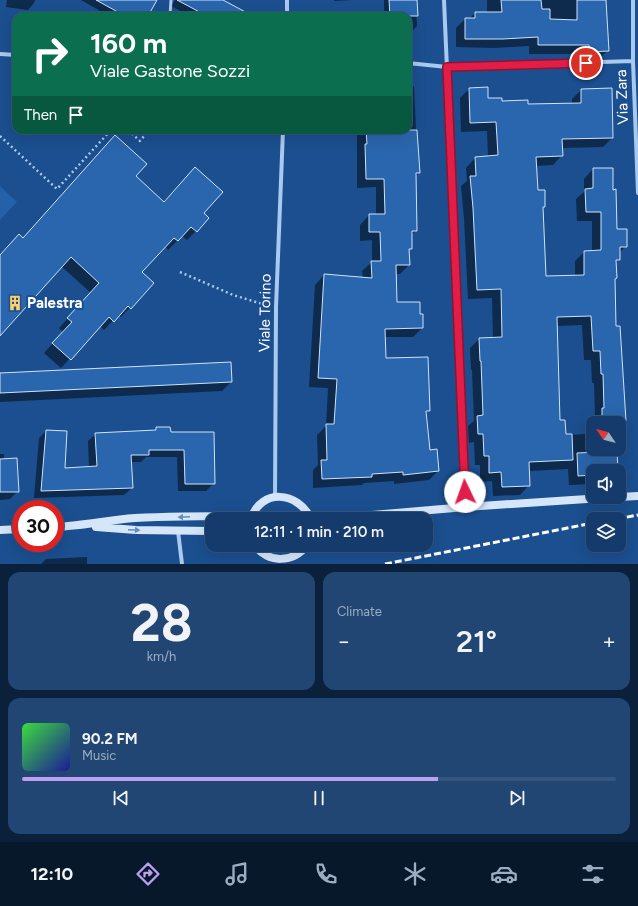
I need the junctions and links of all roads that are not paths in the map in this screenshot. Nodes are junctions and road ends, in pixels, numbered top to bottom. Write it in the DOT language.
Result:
graph roads {
  1 [pos="171,0"];
  2 [pos="287,0"];
  3 [pos="444,0"];
  4 [pos="633,0"];
  5 [pos="170,12"];
  6 [pos="287,12"];
  7 [pos="0,54"];
  8 [pos="12,55"];
  9 [pos="633,61"];
  10 [pos="412,63"];
  11 [pos="447,67"];
  12 [pos="283,134"];
  13 [pos="638,193"];
  14 [pos="638,496"];
  15 [pos="275,497"];
  16 [pos="626,497"];
  17 [pos="586,499"];
  18 [pos="466,507"];
  19 [pos="255,512"];
  20 [pos="307,512"];
  21 [pos="407,512"];
  22 [pos="205,518"];
  23 [pos="81,526"];
  24 [pos="64,527"];
  25 [pos="12,529"];
  26 [pos="0,530"];
  27 [pos="178,530"];
  28 [pos="205,531"];
  29 [pos="261,552"];
  30 [pos="301,552"];
  31 [pos="182,564"];
  1 -- 5 [label="lane"];
  2 -- 6 [label="street"];
  3 -- 11 [label="street"];
  4 -- 9 [label="street, Via Zara"];
  7 -- 8 [label="street"];
  9 -- 11 [label="street"];
  9 -- 13 [label="street, Via Zara"];
  10 -- 11 [label="street"];
  11 -- 18 [label="street"];
  12 -- 15 [label="street, Viale Torino"];
  14 -- 16 [label="street"];
  15 -- 19 [label="street"];
  15 -- 20 [label="street"];
  17 -- 18 [label="street"];
  18 -- 21 [label="street"];
  22 -- 23 [label="street, one-way"];
  23 -- 24 [label="street"];
  23 -- 27 [label="street, one-way"];
  25 -- 26 [label="street"];
  27 -- 28 [label="street"];
  27 -- 31 [label="street"];
  29 -- 30 [label="street"];
}
